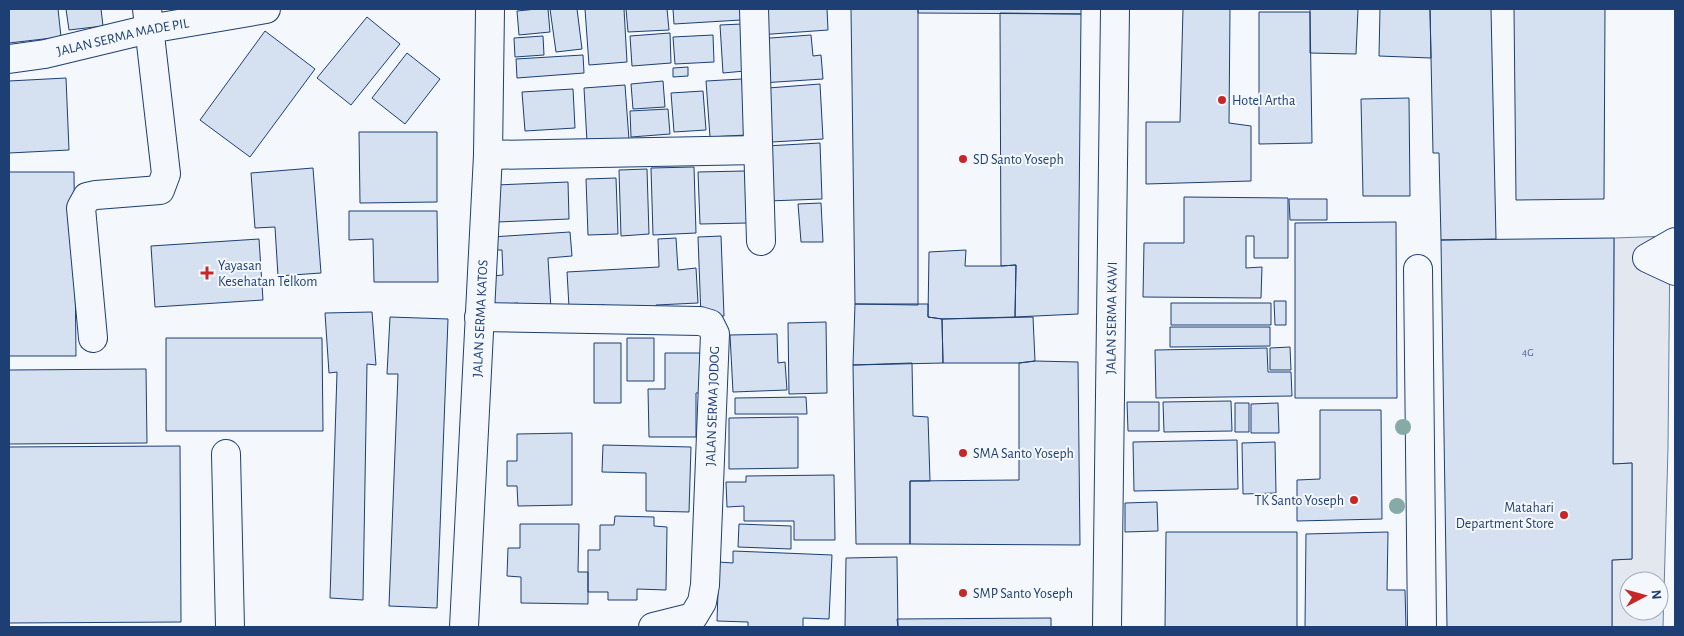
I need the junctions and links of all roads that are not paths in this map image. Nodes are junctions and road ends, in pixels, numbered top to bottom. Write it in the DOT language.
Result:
graph roads {
  1 [pos="266,9"];
  2 [pos="490,9"];
  3 [pos="754,9"];
  4 [pos="1115,9"];
  5 [pos="148,19"];
  6 [pos="9,59"];
  7 [pos="758,150"];
  8 [pos="488,155"];
  9 [pos="761,241"];
  10 [pos="1675,242"];
  11 [pos="1418,269"];
  12 [pos="1675,271"];
  13 [pos="479,318"];
  14 [pos="93,338"];
  15 [pos="226,454"];
  16 [pos="230,627"];
  17 [pos="464,627"];
  18 [pos="653,627"];
  19 [pos="1108,627"];
  20 [pos="1422,627"];
  1 -- 5 [label="street, JALAN SERMA MADE PIL"];
  2 -- 8 [label="street, JALAN SERMA KATOS"];
  3 -- 7 [label="street"];
  4 -- 19 [label="street, JALAN SERMA KAWI"];
  5 -- 6 [label="street, JALAN SERMA MADE PIL"];
  5 -- 14 [label="street"];
  7 -- 8 [label="street"];
  7 -- 9 [label="street"];
  8 -- 13 [label="street, JALAN SERMA KATOS"];
  10 -- 12 [label="street"];
  11 -- 20 [label="street"];
  13 -- 17 [label="street, JALAN SERMA KATOS"];
  13 -- 18 [label="street, JALAN SERMA JODOG"];
  15 -- 16 [label="street"];
}
